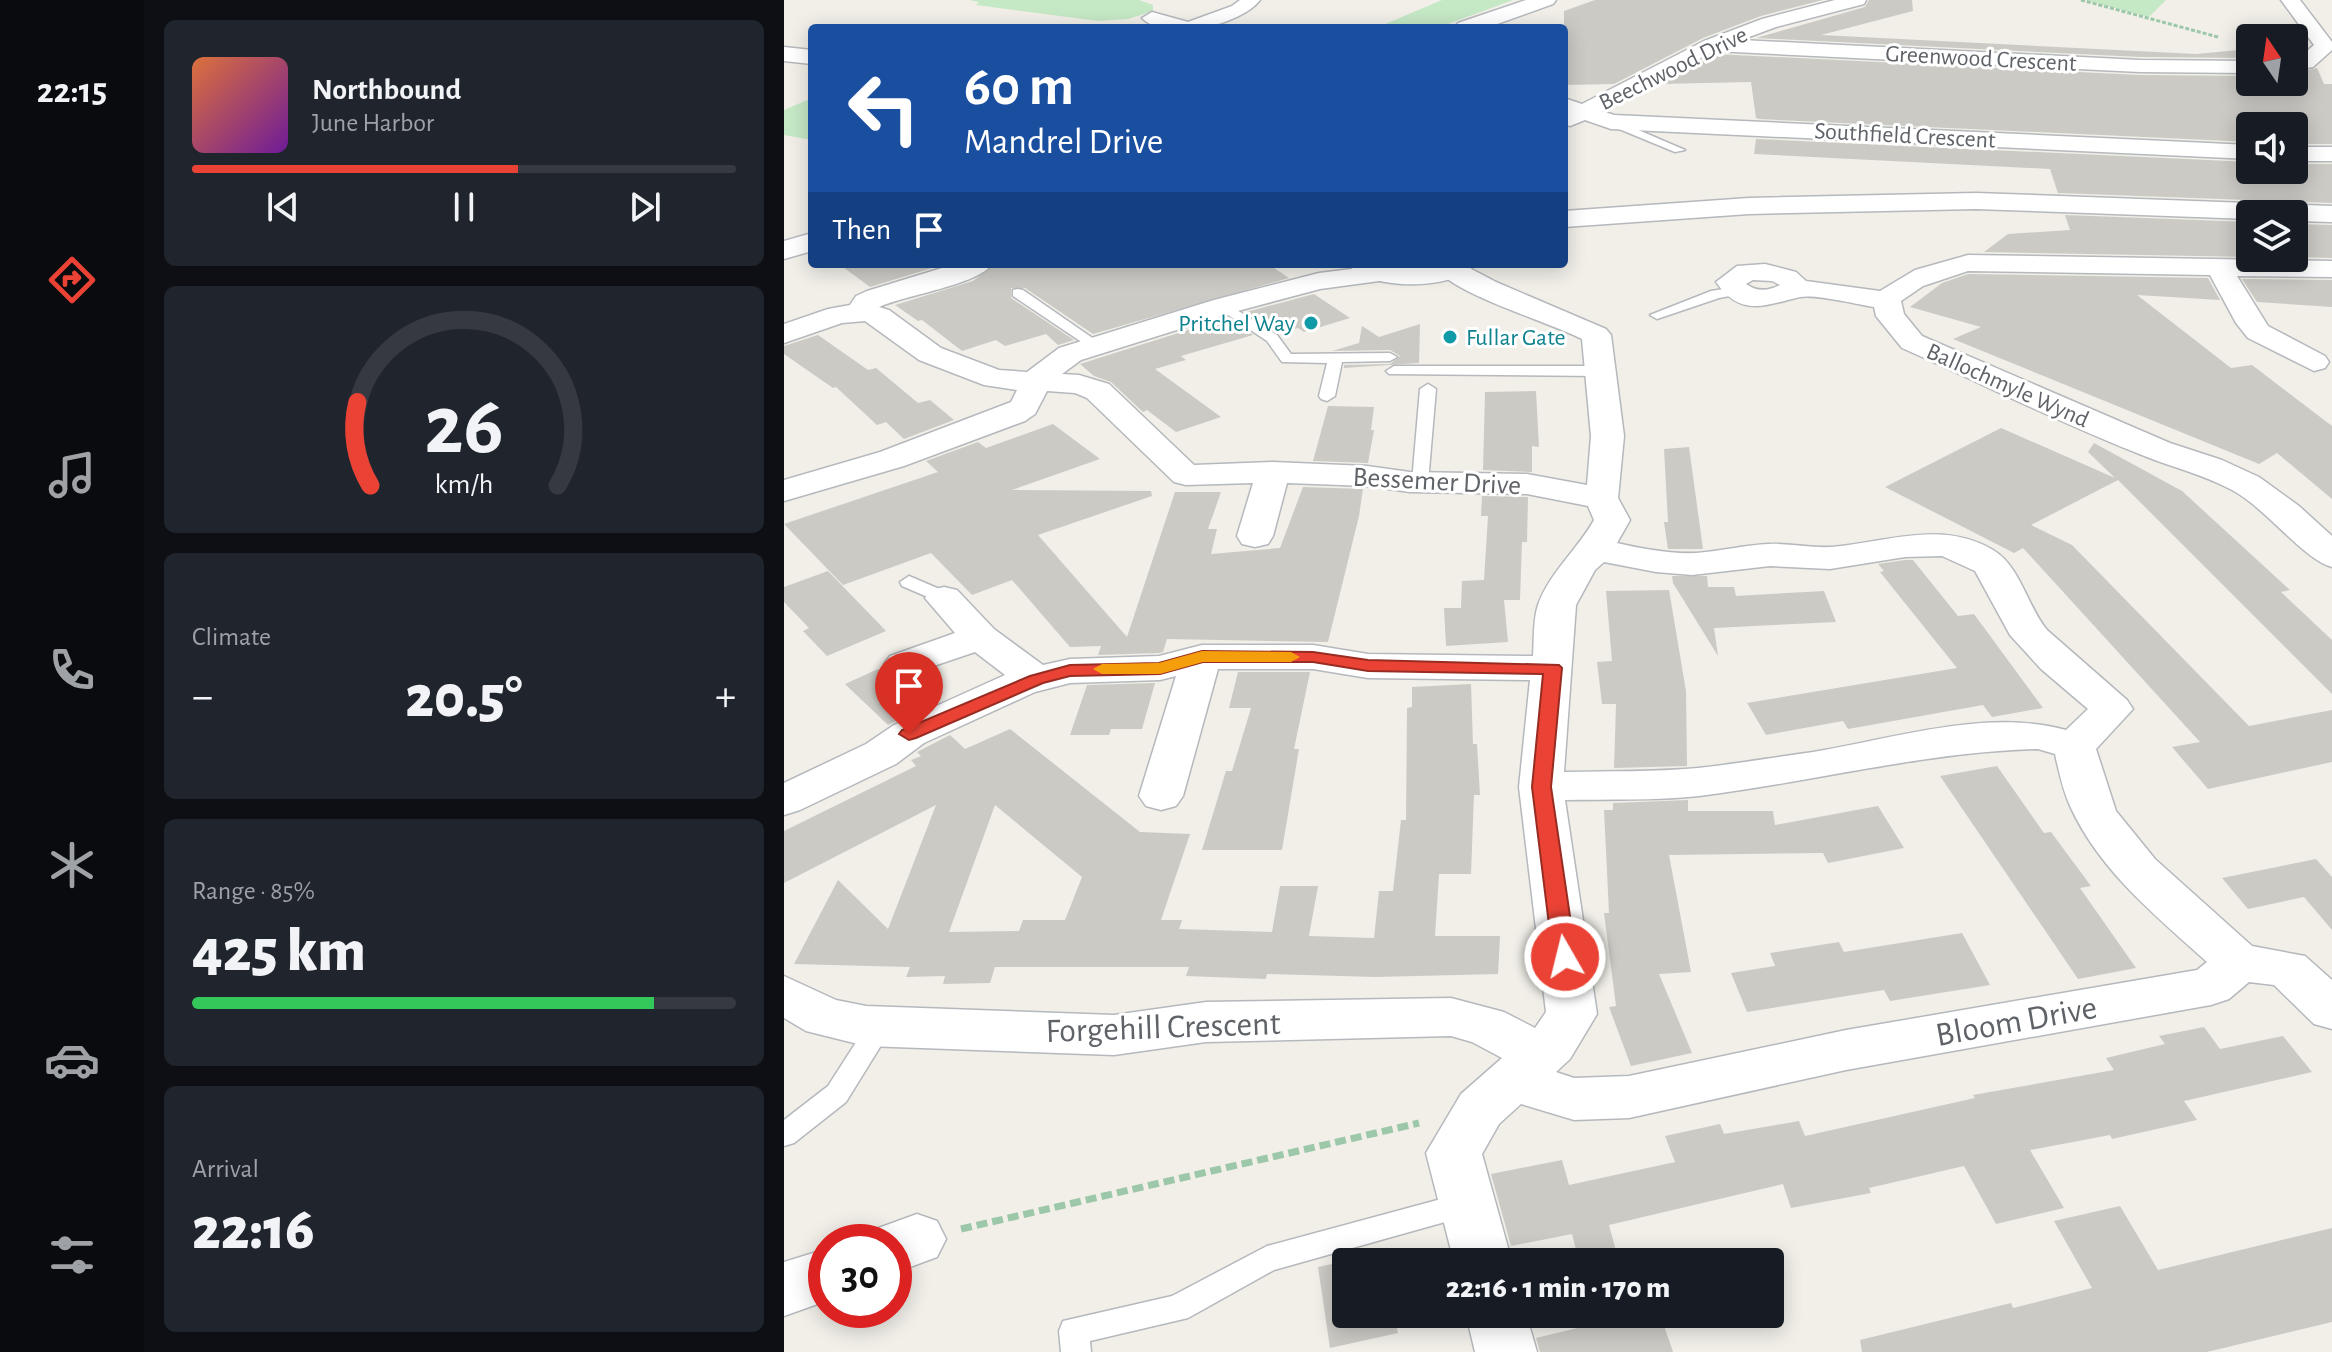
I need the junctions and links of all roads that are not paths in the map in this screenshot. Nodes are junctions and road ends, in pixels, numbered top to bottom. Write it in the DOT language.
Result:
graph roads {
  1 [pos="1251,0"];
  2 [pos="1546,0"];
  3 [pos="1857,0"];
  4 [pos="2290,0"];
  5 [pos="1152,18"];
  6 [pos="1174,24"];
  7 [pos="1200,24"];
  8 [pos="1477,24"];
  9 [pos="1711,45"];
  10 [pos="784,54"];
  11 [pos="808,57"];
  12 [pos="2308,58"];
  13 [pos="2308,66"];
  14 [pos="2236,67"];
  15 [pos="2332,70"];
  16 [pos="1570,112"];
  17 [pos="1611,122"];
  18 [pos="1679,150"];
  19 [pos="2236,151"];
  20 [pos="2308,154"];
  21 [pos="2332,154"];
  22 [pos="2332,214"];
  23 [pos="1568,219"];
  24 [pos="808,243"];
  25 [pos="784,250"];
  26 [pos="2218,265"];
  27 [pos="969,268"];
  28 [pos="1338,268"];
  29 [pos="1374,268"];
  30 [pos="1448,268"];
  31 [pos="1459,268"];
  32 [pos="2332,269"];
  33 [pos="1319,281"];
  34 [pos="1736,291"];
  35 [pos="1018,293"];
  36 [pos="1887,300"];
  37 [pos="1224,306"];
  38 [pos="861,313"];
  39 [pos="1657,315"];
  40 [pos="784,334"];
  41 [pos="1097,346"];
  42 [pos="1336,358"];
  43 [pos="2326,369"];
  44 [pos="1599,371"];
  45 [pos="1036,382"];
  46 [pos="1428,389"];
  47 [pos="1327,396"];
  48 [pos="1273,472"];
  49 [pos="1420,482"];
  50 [pos="784,491"];
  51 [pos="1601,498"];
  52 [pos="1255,536"];
  53 [pos="1596,549"];
  54 [pos="2332,556"];
  55 [pos="909,582"];
  56 [pos="944,598"];
  57 [pos="980,637"];
  58 [pos="1202,657"];
  59 [pos="904,664"];
  60 [pos="1553,668"];
  61 [pos="1036,679"];
  62 [pos="2074,746"];
  63 [pos="1541,787"];
  64 [pos="1161,796"];
  65 [pos="784,800"];
  66 [pos="2239,962"];
  67 [pos="784,995"];
  68 [pos="2332,1010"];
  69 [pos="880,1026"];
  70 [pos="1511,1082"];
  71 [pos="784,1135"];
  72 [pos="1467,1204"];
  73 [pos="1479,1248"];
  74 [pos="808,1281"];
  75 [pos="784,1289"];
  76 [pos="1500,1328"];
  77 [pos="1076,1352"];
  78 [pos="1506,1352"];
  1 -- 7 [label="street"];
  2 -- 8 [label="street"];
  3 -- 9 [label="street, Beechwood Drive"];
  4 -- 12 [label="street"];
  5 -- 6 [label="street"];
  9 -- 14 [label="street, Greenwood Crescent"];
  9 -- 16 [label="street, Beechwood Drive"];
  10 -- 11 [label="street"];
  13 -- 15 [label="street"];
  16 -- 17 [label="street, Southfield Crescent"];
  17 -- 18 [label="lane"];
  17 -- 19 [label="street, Southfield Crescent"];
  20 -- 21 [label="street"];
  22 -- 23 [label="street"];
  24 -- 25 [label="street"];
  26 -- 32 [label="street"];
  26 -- 36 [label="street"];
  26 -- 43 [label="street"];
  27 -- 38 [label="street"];
  28 -- 33 [label="street"];
  29 -- 30 [label="street"];
  29 -- 33 [label="street"];
  31 -- 44 [label="street"];
  33 -- 37 [label="street"];
  34 -- 36 [label="street"];
  34 -- 39 [label="lane"];
  35 -- 41 [label="lane"];
  36 -- 54 [label="street, Ballochmyle Wynd"];
  37 -- 41 [label="street"];
  37 -- 42 [label="lane"];
  38 -- 40 [label="street"];
  38 -- 45 [label="street"];
  41 -- 45 [label="street"];
  42 -- 44 [label="lane"];
  42 -- 47 [label="lane"];
  44 -- 51 [label="street"];
  45 -- 48 [label="street, Bessemer Drive"];
  45 -- 50 [label="street"];
  46 -- 49 [label="lane"];
  48 -- 49 [label="street, Bessemer Drive"];
  48 -- 52 [label="street"];
  49 -- 51 [label="street, Bessemer Drive"];
  51 -- 53 [label="street"];
  53 -- 60 [label="street"];
  53 -- 62 [label="street"];
  55 -- 56 [label="lane"];
  56 -- 57 [label="street"];
  57 -- 59 [label="street"];
  57 -- 61 [label="street"];
  58 -- 60 [label="street"];
  58 -- 61 [label="street"];
  58 -- 64 [label="street"];
  60 -- 63 [label="street"];
  61 -- 65 [label="street"];
  62 -- 63 [label="street"];
  62 -- 66 [label="street"];
  63 -- 70 [label="street"];
  66 -- 68 [label="street"];
  66 -- 70 [label="street, Bloom Drive"];
  67 -- 69 [label="street, Forgehill Crescent"];
  69 -- 70 [label="street, Forgehill Crescent"];
  69 -- 71 [label="lane"];
  70 -- 72 [label="street"];
  72 -- 73 [label="street"];
  72 -- 77 [label="lane"];
  74 -- 75 [label="street"];
  76 -- 78 [label="street"];
}
